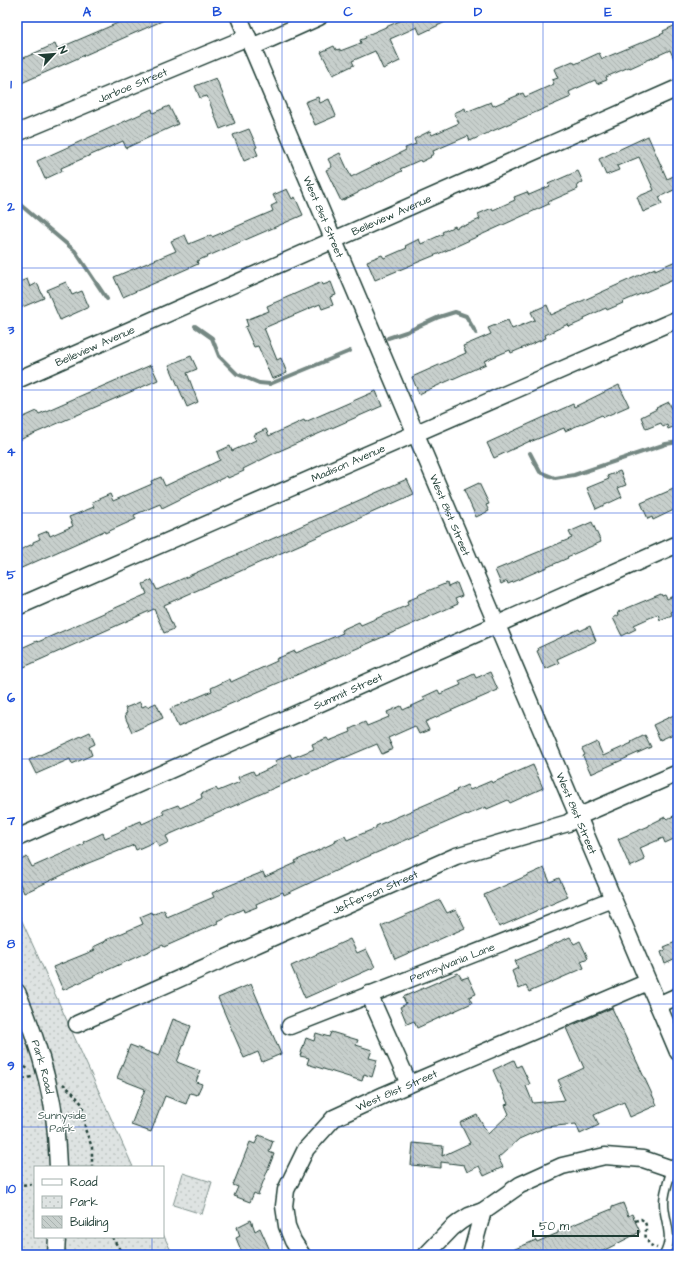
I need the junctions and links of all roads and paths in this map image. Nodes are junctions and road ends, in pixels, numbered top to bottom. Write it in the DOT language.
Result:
graph roads {
  1 [pos="239,17"];
  2 [pos="319,17"];
  3 [pos="250,42"];
  4 [pos="678,88"];
  5 [pos="17,133"];
  6 [pos="334,241"];
  7 [pos="678,319"];
  8 [pos="17,380"];
  9 [pos="415,433"];
  10 [pos="678,544"];
  11 [pos="17,607"];
  12 [pos="496,624"];
  13 [pos="678,773"];
  14 [pos="577,817"];
  15 [pos="17,838"];
  16 [pos="613,899"];
  17 [pos="648,982"];
  18 [pos="17,992"];
  19 [pos="369,994"];
  20 [pos="678,996"];
  21 [pos="658,1005"];
  22 [pos="77,1024"];
  23 [pos="290,1026"];
  24 [pos="678,1052"];
  25 [pos="17,1058"];
  26 [pos="17,1080"];
  27 [pos="57,1082"];
  28 [pos="409,1084"];
  29 [pos="58,1166"];
  30 [pos="92,1166"];
  31 [pos="675,1170"];
  32 [pos="34,1184"];
  33 [pos="17,1185"];
  34 [pos="483,1211"];
  35 [pos="635,1221"];
  36 [pos="57,1238"];
  37 [pos="113,1238"];
  38 [pos="658,1248"];
  39 [pos="56,1255"];
  40 [pos="123,1255"];
  41 [pos="302,1255"];
  42 [pos="426,1255"];
  43 [pos="471,1255"];
  44 [pos="664,1255"];
  1 -- 3 [label="street, West 81st Street"];
  2 -- 3 [label="street, Jarboe Street"];
  3 -- 5 [label="street, Jarboe Street"];
  3 -- 6 [label="street, West 81st Street"];
  4 -- 6 [label="street, Belleview Avenue"];
  6 -- 8 [label="street, Belleview Avenue"];
  6 -- 9 [label="street, West 81st Street"];
  7 -- 9 [label="street, Madison Avenue"];
  9 -- 11 [label="street, Madison Avenue"];
  9 -- 12 [label="street, West 81st Street"];
  10 -- 12 [label="street, Summit Street"];
  12 -- 14 [label="street, West 81st Street"];
  12 -- 15 [label="street, Summit Street"];
  13 -- 14 [label="street, Jefferson Street"];
  14 -- 16 [label="street, West 81st Street"];
  14 -- 22 [label="street, Jefferson Street"];
  16 -- 17 [label="street, West 81st Street"];
  16 -- 19 [label="street, Pennsylvania Lane"];
  17 -- 21 [label="street, West 81st Street"];
  17 -- 28 [label="street, West 81st Street"];
  18 -- 29 [label="street, Park Road"];
  19 -- 23 [label="street, Pennsylvania Lane"];
  19 -- 28 [label="street"];
  20 -- 21 [label="street"];
  21 -- 24 [label="street, West 81st Street"];
  25 -- 26 [label="path"];
  27 -- 30 [label="path"];
  28 -- 41 [label="street, West 81st Street"];
  31 -- 34 [label="street"];
  31 -- 44 [label="lane"];
  32 -- 33 [label="path"];
  34 -- 42 [label="street"];
  34 -- 43 [label="street"];
  35 -- 38 [label="path"];
  36 -- 39 [label="street"];
  37 -- 40 [label="path"];
}
